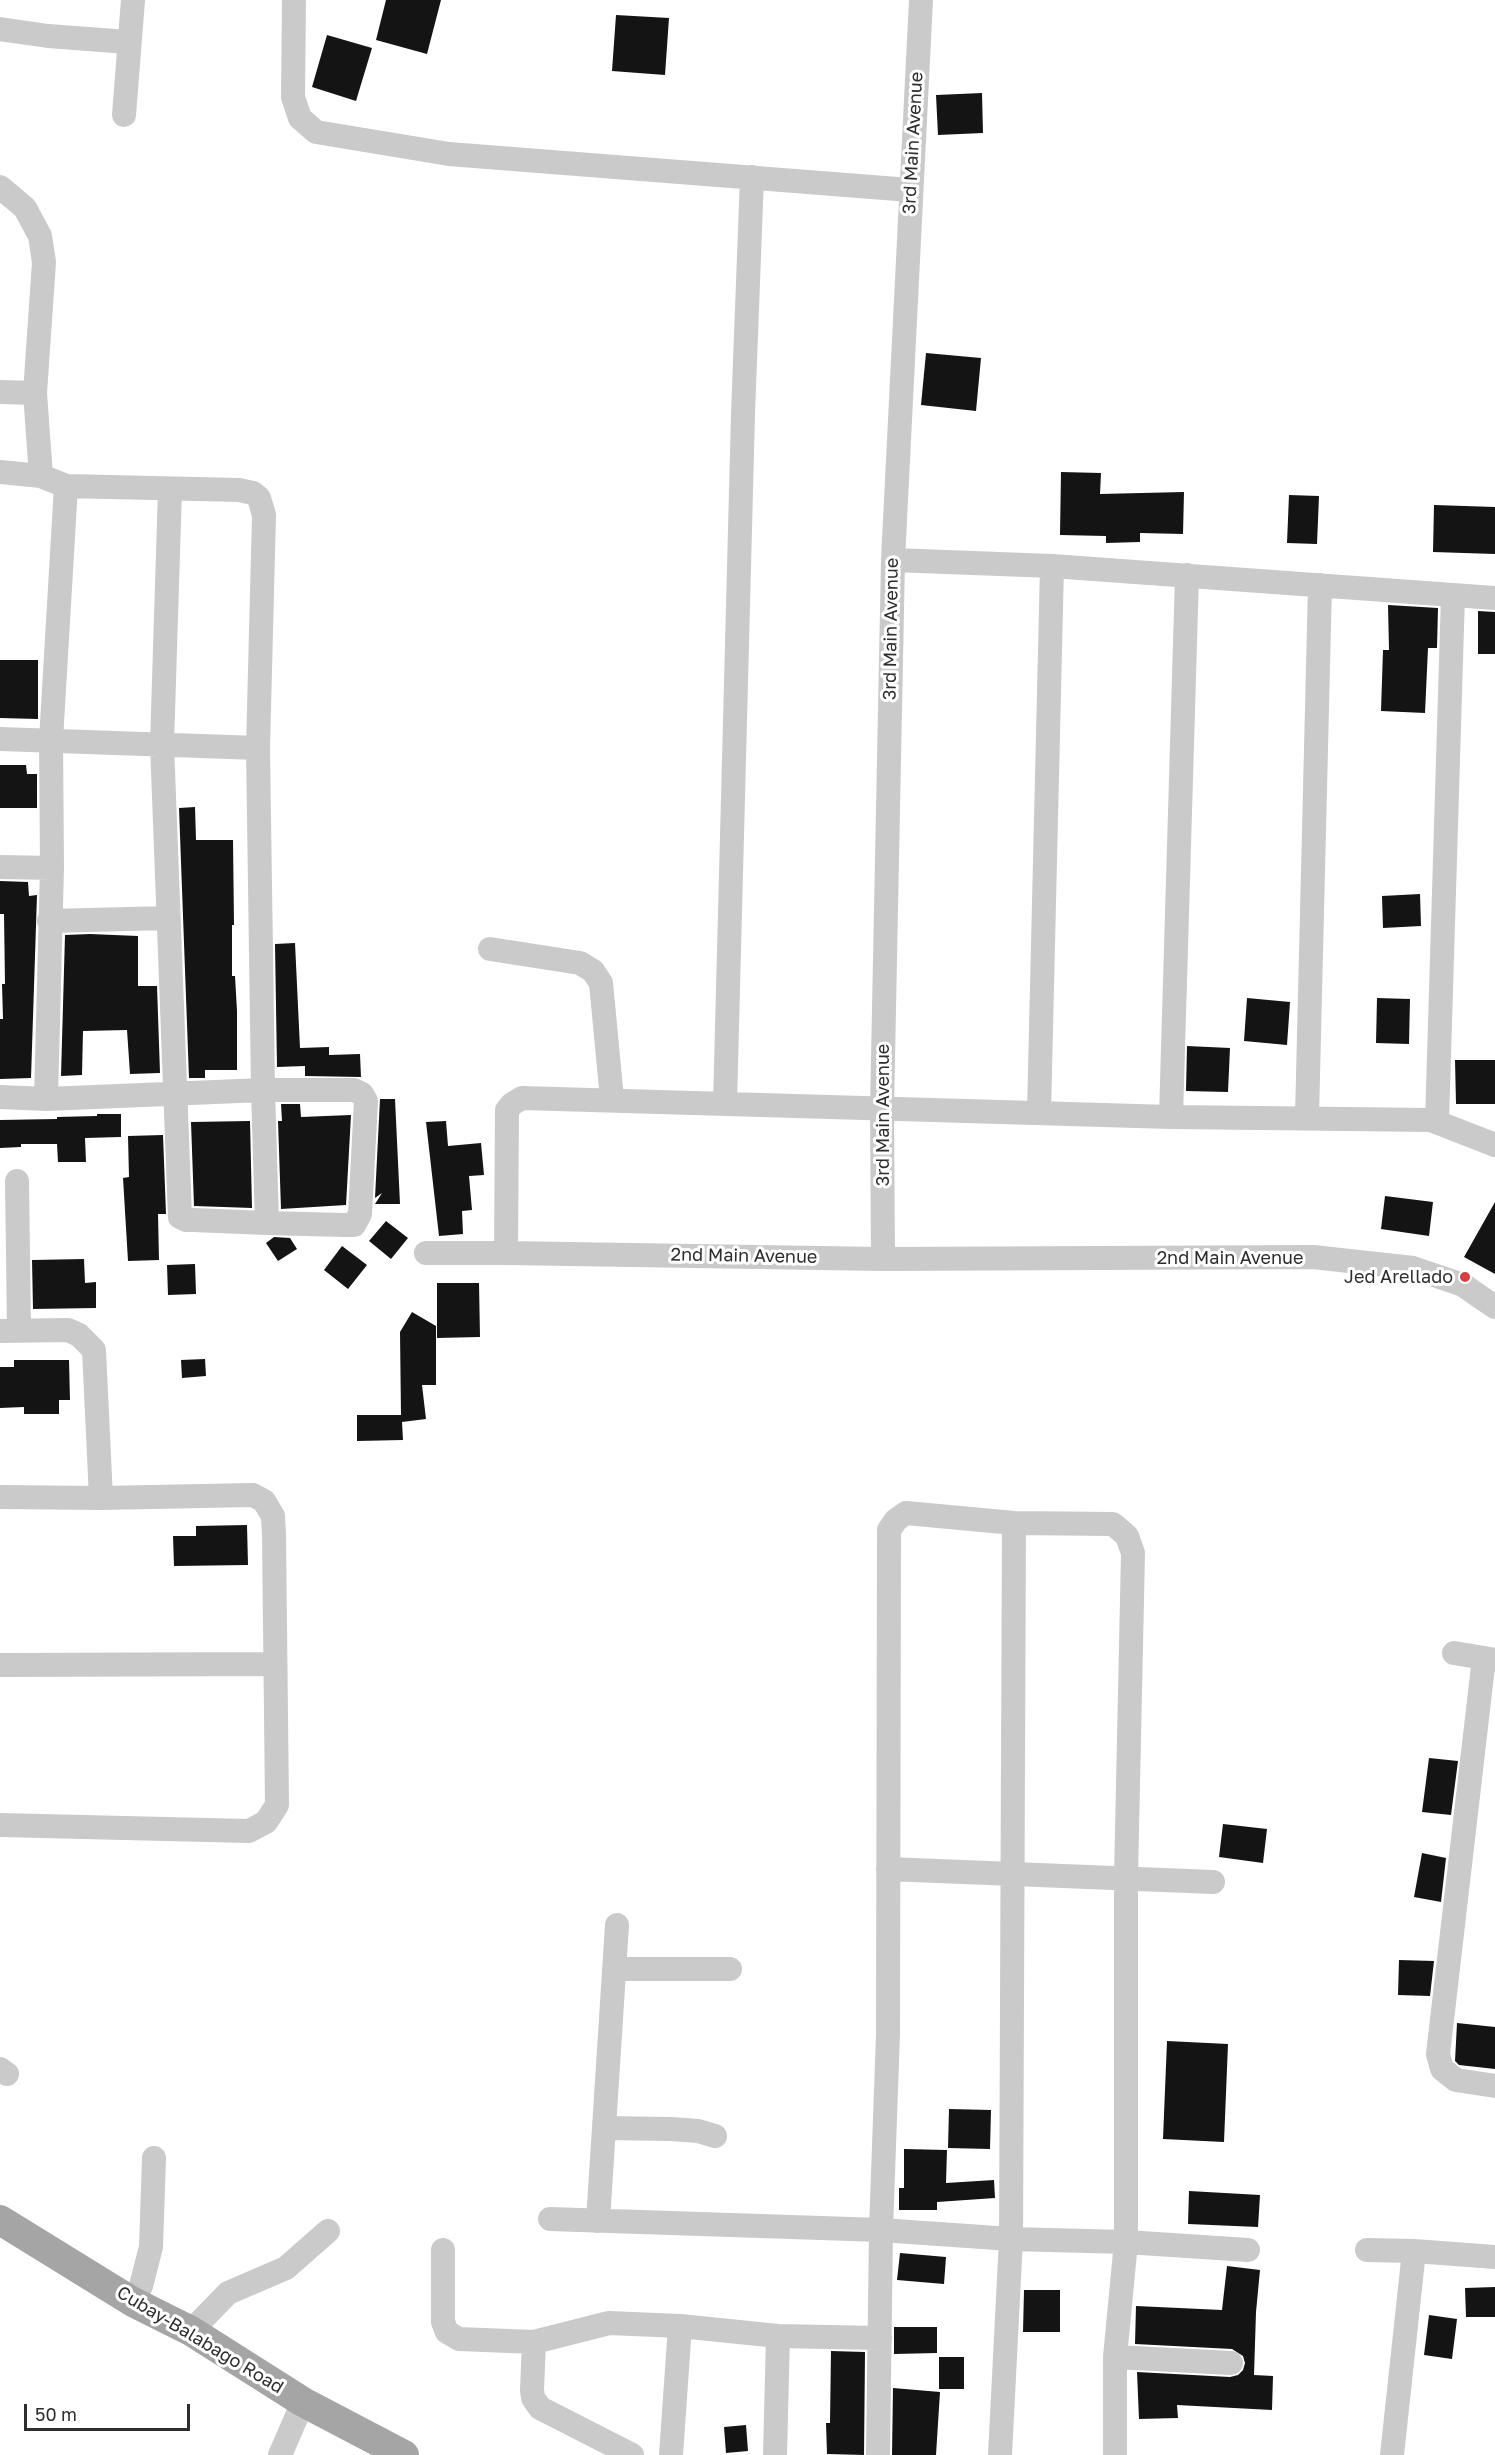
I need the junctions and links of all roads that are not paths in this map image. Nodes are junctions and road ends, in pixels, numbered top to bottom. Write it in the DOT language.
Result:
graph roads {
  1 [pos="133,0"];
  2 [pos="294,0"];
  3 [pos="921,0"];
  4 [pos="0,29"];
  5 [pos="128,42"];
  6 [pos="124,115"];
  7 [pos="752,177"];
  8 [pos="0,187"];
  9 [pos="910,190"];
  10 [pos="0,392"];
  11 [pos="35,393"];
  12 [pos="0,472"];
  13 [pos="41,476"];
  14 [pos="66,486"];
  15 [pos="170,490"];
  16 [pos="893,560"];
  17 [pos="1052,566"];
  18 [pos="1187,575"];
  19 [pos="1320,585"];
  20 [pos="1453,595"];
  21 [pos="1495,597"];
  22 [pos="0,739"];
  23 [pos="51,740"];
  24 [pos="162,744"];
  25 [pos="258,748"];
  26 [pos="0,867"];
  27 [pos="52,868"];
  28 [pos="168,918"];
  29 [pos="49,921"];
  30 [pos="490,949"];
  31 [pos="263,1090"];
  32 [pos="174,1092"];
  33 [pos="0,1097"];
  34 [pos="46,1098"];
  35 [pos="612,1100"];
  36 [pos="725,1104"];
  37 [pos="882,1109"];
  38 [pos="1039,1113"];
  39 [pos="1307,1117"];
  40 [pos="1171,1118"];
  41 [pos="1437,1122"];
  42 [pos="1495,1144"];
  43 [pos="16,1181"];
  44 [pos="267,1223"];
  45 [pos="426,1253"];
  46 [pos="506,1253"];
  47 [pos="883,1258"];
  48 [pos="1495,1307"];
  49 [pos="9,1331"];
  50 [pos="0,1497"];
  51 [pos="101,1498"];
  52 [pos="1014,1523"];
  53 [pos="1454,1653"];
  54 [pos="1489,1659"];
  55 [pos="274,1664"];
  56 [pos="0,1665"];
  57 [pos="0,1825"];
  58 [pos="888,1869"];
  59 [pos="1012,1875"];
  60 [pos="1126,1877"];
  61 [pos="1214,1882"];
  62 [pos="617,1926"];
  63 [pos="615,1969"];
  64 [pos="730,1969"];
  65 [pos="1495,2086"];
  66 [pos="605,2128"];
  67 [pos="715,2136"];
  68 [pos="154,2158"];
  69 [pos="550,2219"];
  70 [pos="0,2220"];
  71 [pos="598,2221"];
  72 [pos="881,2230"];
  73 [pos="328,2231"];
  74 [pos="1011,2239"];
  75 [pos="1126,2242"];
  76 [pos="443,2250"];
  77 [pos="1248,2250"];
  78 [pos="1366,2250"];
  79 [pos="1414,2251"];
  80 [pos="1495,2258"];
  81 [pos="133,2302"];
  82 [pos="680,2326"];
  83 [pos="191,2331"];
  84 [pos="777,2336"];
  85 [pos="880,2338"];
  86 [pos="534,2342"];
  87 [pos="1115,2358"];
  88 [pos="1231,2363"];
  89 [pos="303,2402"];
  90 [pos="280,2455"];
  91 [pos="404,2455"];
  92 [pos="632,2455"];
  93 [pos="671,2455"];
  94 [pos="775,2455"];
  95 [pos="878,2455"];
  96 [pos="1000,2455"];
  97 [pos="1115,2455"];
  98 [pos="1392,2455"];
  1 -- 5 [label="street"];
  2 -- 7 [label="street"];
  3 -- 9 [label="street, 3rd Main Avenue"];
  4 -- 5 [label="street"];
  5 -- 6 [label="street"];
  7 -- 9 [label="street"];
  7 -- 36 [label="street"];
  8 -- 11 [label="street"];
  9 -- 16 [label="street, 3rd Main Avenue"];
  10 -- 11 [label="street"];
  11 -- 13 [label="street"];
  12 -- 13 [label="street"];
  13 -- 14 [label="street"];
  14 -- 15 [label="street"];
  14 -- 23 [label="street"];
  15 -- 24 [label="street"];
  15 -- 25 [label="street"];
  16 -- 17 [label="street"];
  16 -- 37 [label="street, 3rd Main Avenue"];
  17 -- 18 [label="street"];
  17 -- 38 [label="street"];
  18 -- 19 [label="street"];
  18 -- 40 [label="street"];
  19 -- 20 [label="street"];
  19 -- 39 [label="street"];
  20 -- 21 [label="street"];
  20 -- 41 [label="street"];
  22 -- 23 [label="street"];
  23 -- 24 [label="street"];
  23 -- 27 [label="street"];
  24 -- 25 [label="street"];
  24 -- 28 [label="street"];
  25 -- 31 [label="street"];
  26 -- 27 [label="street"];
  27 -- 29 [label="street"];
  28 -- 29 [label="street"];
  28 -- 32 [label="street"];
  29 -- 34 [label="street"];
  30 -- 35 [label="street"];
  31 -- 32 [label="street"];
  31 -- 44 [label="street"];
  31 -- 44 [label="street"];
  32 -- 34 [label="street"];
  32 -- 44 [label="street"];
  33 -- 34 [label="street"];
  35 -- 36 [label="street"];
  35 -- 46 [label="street"];
  36 -- 37 [label="street"];
  37 -- 38 [label="street"];
  37 -- 47 [label="street, 3rd Main Avenue"];
  38 -- 40 [label="street"];
  39 -- 40 [label="street"];
  39 -- 41 [label="street"];
  41 -- 42 [label="street"];
  43 -- 49 [label="street"];
  45 -- 46 [label="street, 2nd Main Avenue"];
  46 -- 47 [label="street, 2nd Main Avenue"];
  47 -- 48 [label="street, 2nd Main Avenue"];
  49 -- 51 [label="street"];
  50 -- 51 [label="street"];
  51 -- 55 [label="street"];
  52 -- 58 [label="street"];
  52 -- 59 [label="street"];
  52 -- 60 [label="street"];
  53 -- 54 [label="street"];
  54 -- 65 [label="street"];
  55 -- 56 [label="street"];
  55 -- 57 [label="street"];
  58 -- 59 [label="street"];
  58 -- 72 [label="street"];
  59 -- 60 [label="street"];
  59 -- 74 [label="street"];
  60 -- 61 [label="street"];
  60 -- 75 [label="street"];
  62 -- 63 [label="street"];
  63 -- 64 [label="street"];
  63 -- 66 [label="street"];
  66 -- 67 [label="street"];
  66 -- 71 [label="street"];
  68 -- 81 [label="street"];
  69 -- 71 [label="street"];
  70 -- 81 [label="main road, Cubay-Balabago Road"];
  71 -- 72 [label="street"];
  72 -- 74 [label="street"];
  72 -- 85 [label="street"];
  73 -- 83 [label="street"];
  74 -- 75 [label="street"];
  74 -- 96 [label="street"];
  75 -- 77 [label="street"];
  75 -- 87 [label="street"];
  76 -- 86 [label="street"];
  78 -- 79 [label="street"];
  79 -- 80 [label="street"];
  79 -- 98 [label="street"];
  81 -- 83 [label="main road, Cubay-Balabago Road"];
  82 -- 84 [label="street"];
  82 -- 86 [label="street"];
  82 -- 93 [label="street"];
  83 -- 89 [label="main road, Cubay-Balabago Road"];
  84 -- 85 [label="street"];
  84 -- 94 [label="street"];
  85 -- 95 [label="street"];
  86 -- 92 [label="street"];
  87 -- 88 [label="street"];
  87 -- 97 [label="street"];
  89 -- 90 [label="street"];
  89 -- 91 [label="main road, Cubay-Balabago Road"];
}
